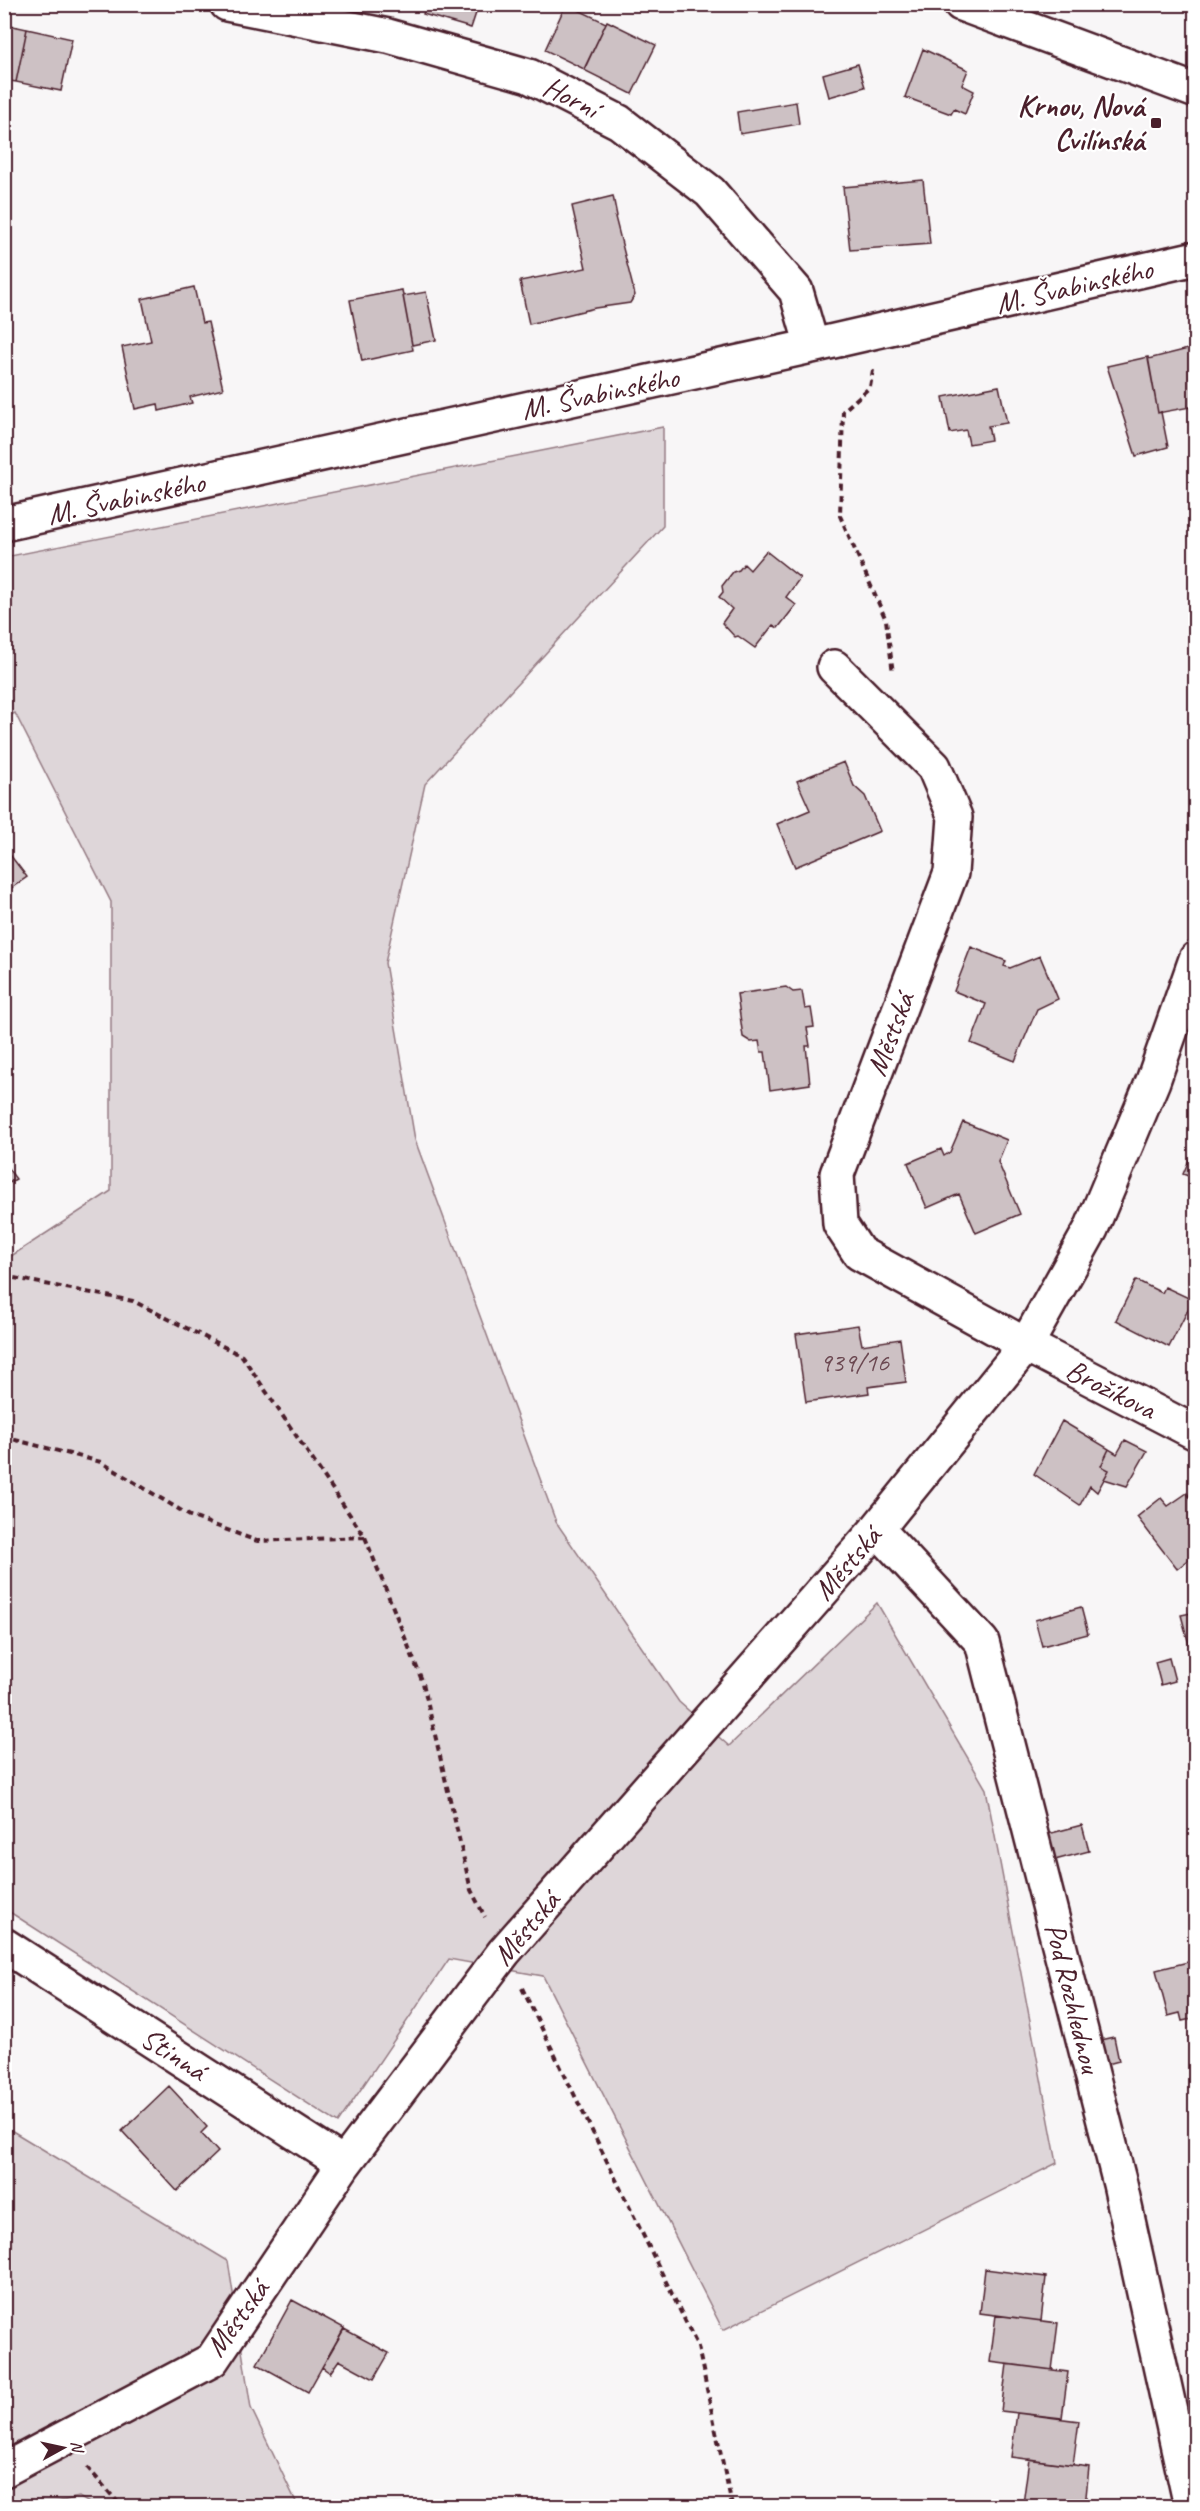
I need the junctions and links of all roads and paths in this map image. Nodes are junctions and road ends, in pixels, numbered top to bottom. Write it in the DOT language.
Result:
graph roads {
  1 [pos="227,4"];
  2 [pos="961,4"];
  3 [pos="1196,91"];
  4 [pos="1196,258"];
  5 [pos="880,331"];
  6 [pos="812,346"];
  7 [pos="4,524"];
  8 [pos="834,667"];
  9 [pos="893,677"];
  10 [pos="1196,959"];
  11 [pos="4,1276"];
  12 [pos="1026,1345"];
  13 [pos="1196,1433"];
  14 [pos="4,1437"];
  15 [pos="877,1529"];
  16 [pos="365,1537"];
  17 [pos="4,1945"];
  18 [pos="504,1952"];
  19 [pos="344,2164"];
  20 [pos="63,2439"];
  21 [pos="4,2470"];
  22 [pos="121,2506"];
  23 [pos="732,2506"];
  24 [pos="1191,2506"];
  1 -- 6 [label="street, Horní"];
  2 -- 3 [label="street"];
  4 -- 5 [label="street, M. Švabinského"];
  5 -- 6 [label="street, M. Švabinského"];
  5 -- 9 [label="path"];
  6 -- 7 [label="street, M. Švabinského"];
  8 -- 12 [label="street, Městská"];
  10 -- 12 [label="street, Městská"];
  11 -- 16 [label="path"];
  12 -- 13 [label="street, Brožíkova"];
  12 -- 15 [label="street, Městská"];
  14 -- 16 [label="path"];
  15 -- 18 [label="street, Městská"];
  15 -- 24 [label="street, Pod Rozhlednou"];
  16 -- 18 [label="path"];
  17 -- 19 [label="street, Stinná"];
  18 -- 19 [label="street, Městská"];
  18 -- 23 [label="path"];
  19 -- 20 [label="street, Městská"];
  20 -- 21 [label="street, Městská"];
  20 -- 22 [label="path"];
}
